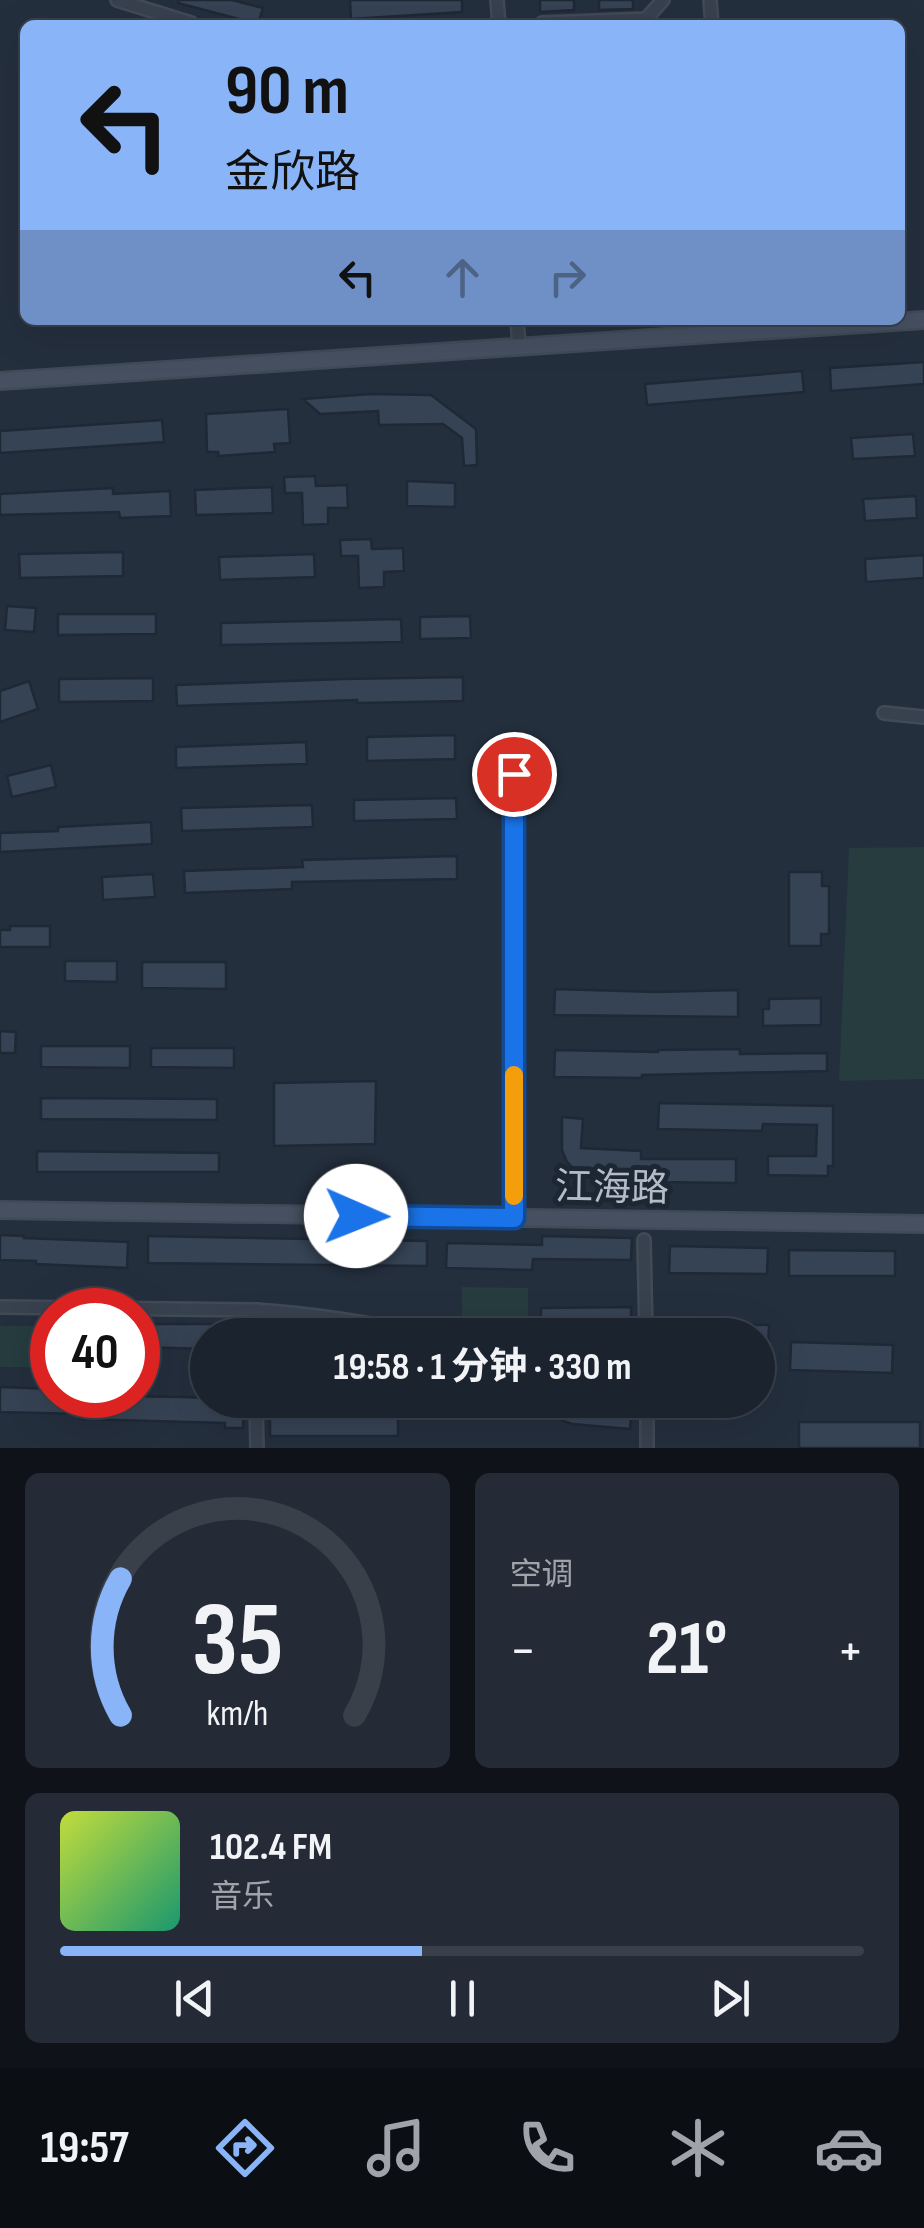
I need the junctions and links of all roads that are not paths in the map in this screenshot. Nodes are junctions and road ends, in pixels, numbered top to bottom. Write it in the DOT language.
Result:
graph roads {
  1 [pos="116,0"];
  2 [pos="663,0"];
  3 [pos="181,20"];
  4 [pos="620,20"];
  5 [pos="517,325"];
  6 [pos="762,325"];
  7 [pos="730,326"];
  8 [pos="518,346"];
  9 [pos="0,381"];
  10 [pos="884,713"];
  11 [pos="924,717"];
  12 [pos="486,774"];
  13 [pos="0,1210"];
  14 [pos="514,1218"];
  15 [pos="924,1224"];
  16 [pos="644,1240"];
  17 [pos="0,1307"];
  18 [pos="256,1310"];
  19 [pos="256,1318"];
  20 [pos="339,1318"];
  21 [pos="646,1318"];
  22 [pos="256,1418"];
  23 [pos="647,1418"];
  24 [pos="257,1448"];
  25 [pos="647,1448"];
  1 -- 3 [label="street"];
  2 -- 4 [label="street"];
  5 -- 8 [label="street"];
  6 -- 7 [label="street"];
  7 -- 8 [label="street"];
  8 -- 9 [label="street"];
  10 -- 11 [label="street"];
  12 -- 14 [label="street"];
  13 -- 14 [label="street, 江海路"];
  14 -- 15 [label="street, 江海路"];
  16 -- 21 [label="street"];
  17 -- 18 [label="street"];
  18 -- 19 [label="street"];
  18 -- 20 [label="street"];
  22 -- 24 [label="street"];
  23 -- 25 [label="street"];
}
